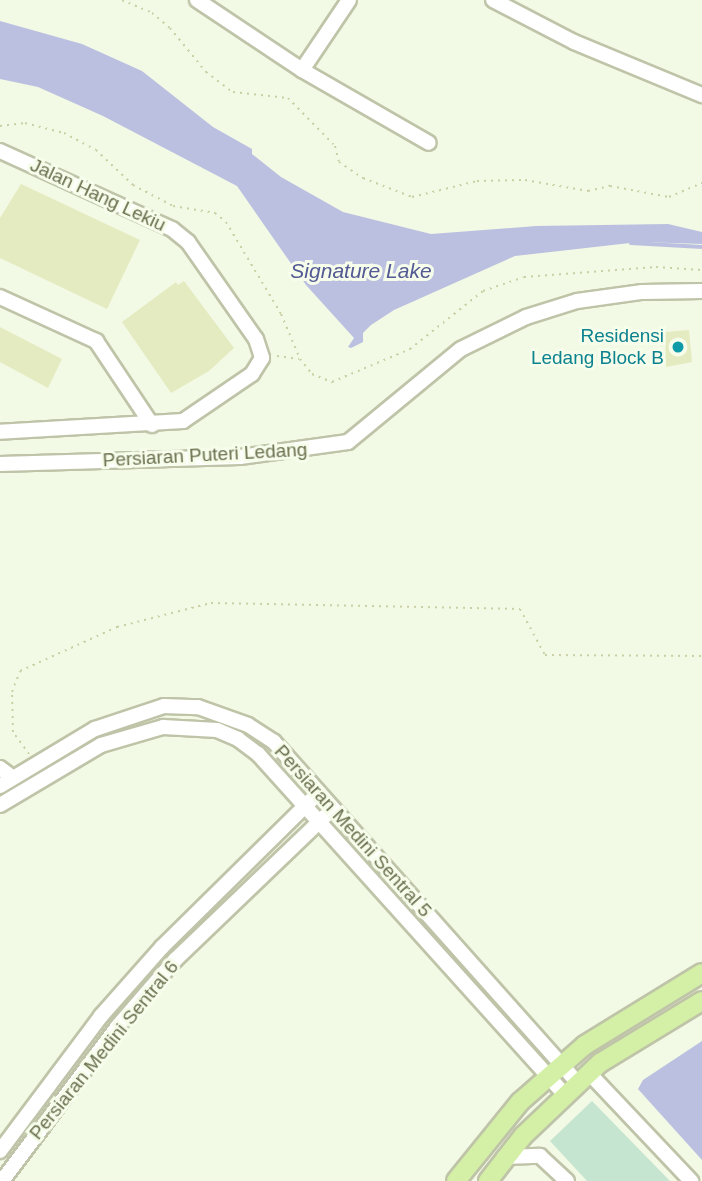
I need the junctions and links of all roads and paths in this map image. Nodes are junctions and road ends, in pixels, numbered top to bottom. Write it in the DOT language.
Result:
graph roads {
  1 [pos="197,0"];
  2 [pos="349,0"];
  3 [pos="493,0"];
  4 [pos="302,70"];
  5 [pos="702,95"];
  6 [pos="0,126"];
  7 [pos="429,143"];
  8 [pos="0,151"];
  9 [pos="702,270"];
  10 [pos="702,290"];
  11 [pos="0,297"];
  12 [pos="261,354"];
  13 [pos="300,359"];
  14 [pos="152,425"];
  15 [pos="0,432"];
  16 [pos="0,464"];
  17 [pos="702,656"];
  18 [pos="36,764"];
  19 [pos="4,777"];
  20 [pos="319,793"];
  21 [pos="0,805"];
  22 [pos="305,805"];
  23 [pos="333,808"];
  24 [pos="320,821"];
  25 [pos="702,973"];
  26 [pos="702,1001"];
  27 [pos="562,1065"];
  28 [pos="548,1077"];
  29 [pos="577,1083"];
  30 [pos="0,1151"];
  31 [pos="504,1157"];
  32 [pos="2,1181"];
  33 [pos="456,1181"];
  34 [pos="488,1181"];
  35 [pos="567,1181"];
  36 [pos="691,1181"];
  1 -- 4 [label="street"];
  2 -- 4 [label="street"];
  3 -- 5 [label="street"];
  4 -- 7 [label="street"];
  6 -- 13 [label="path"];
  8 -- 12 [label="street, Jalan Hang Lekiu"];
  9 -- 13 [label="path"];
  10 -- 16 [label="street, Persiaran Puteri Ledang"];
  11 -- 14 [label="street"];
  12 -- 13 [label="path"];
  12 -- 14 [label="street"];
  14 -- 15 [label="street"];
  17 -- 18 [label="path"];
  18 -- 19 [label="street, Persiaran Medini Sentral 5"];
  18 -- 20 [label="street, Persiaran Medini Sentral 5"];
  20 -- 22 [label="street, Persiaran Medini Sentral 6"];
  20 -- 23 [label="street, Persiaran Medini Sentral 5"];
  21 -- 22 [label="street, Persiaran Medini Sentral 5"];
  22 -- 24 [label="street, Persiaran Medini Sentral 5"];
  22 -- 30 [label="street, Persiaran Medini Sentral 6"];
  23 -- 24 [label="street, Persiaran Medini Sentral 6"];
  23 -- 27 [label="street, Persiaran Medini Sentral 5"];
  24 -- 28 [label="street, Persiaran Medini Sentral 5"];
  24 -- 32 [label="street, Persiaran Medini Sentral 6"];
  25 -- 27 [label="main road"];
  26 -- 29 [label="main road"];
  27 -- 28 [label="main road"];
  27 -- 29 [label="street, Persiaran Medini Sentral 5"];
  28 -- 29 [label="street, Persiaran Medini Sentral 5"];
  28 -- 33 [label="main road"];
  29 -- 31 [label="main road"];
  29 -- 36 [label="street"];
  31 -- 34 [label="main road"];
  31 -- 35 [label="street"];
}
